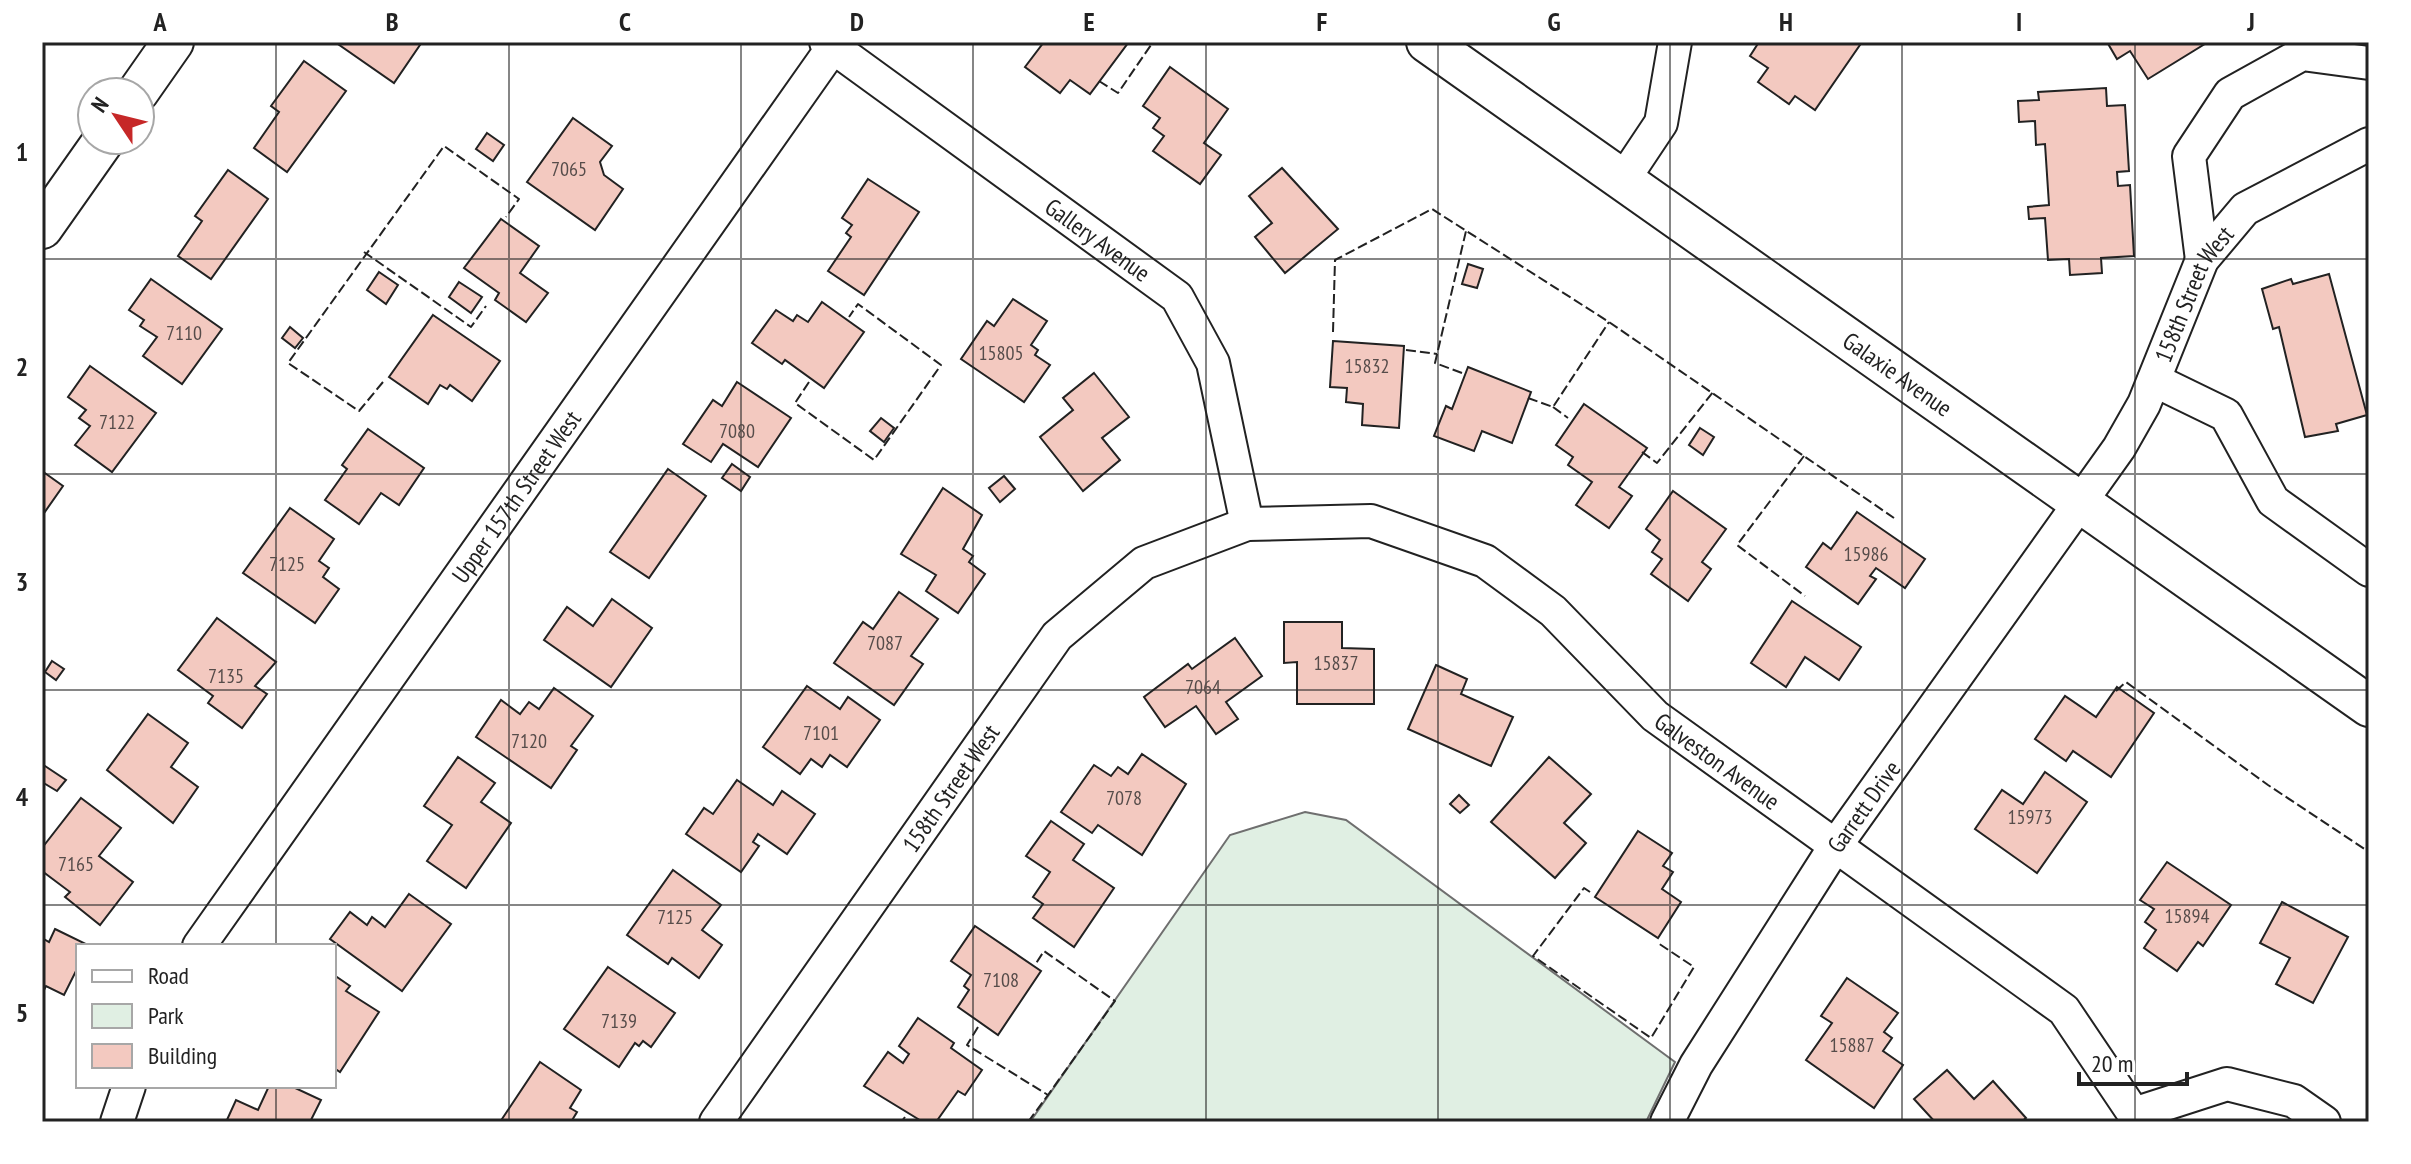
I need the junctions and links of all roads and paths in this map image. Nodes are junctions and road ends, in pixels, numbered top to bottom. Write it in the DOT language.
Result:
graph roads {
  1 [pos="173,42"];
  2 [pos="1427,42"];
  3 [pos="1675,42"];
  4 [pos="830,44"];
  5 [pos="2369,63"];
  6 [pos="149,76"];
  7 [pos="2369,144"];
  8 [pos="93,156"];
  9 [pos="1623,180"];
  10 [pos="42,228"];
  11 [pos="2202,260"];
  12 [pos="2154,380"];
  13 [pos="2081,505"];
  14 [pos="1247,524"];
  15 [pos="2369,570"];
  16 [pos="2369,706"];
  17 [pos="1836,845"];
  18 [pos="200,944"];
  19 [pos="128,1088"];
  20 [pos="2134,1118"];
  21 [pos="117,1122"];
  22 [pos="716,1122"];
  23 [pos="1667,1122"];
  24 [pos="2324,1122"];
  1 -- 6 [label="street"];
  2 -- 9 [label="street, Galaxie Avenue"];
  3 -- 9 [label="street"];
  4 -- 14 [label="street, Gallery Avenue"];
  4 -- 18 [label="street, Upper 157th Street West"];
  5 -- 11 [label="street"];
  7 -- 11 [label="street, 158th Street West"];
  8 -- 10 [label="street"];
  9 -- 13 [label="street, Galaxie Avenue"];
  11 -- 12 [label="street, 158th Street West"];
  12 -- 13 [label="street, 158th Street West"];
  12 -- 15 [label="street"];
  13 -- 16 [label="street, Galaxie Avenue"];
  13 -- 17 [label="street, Garrett Drive"];
  14 -- 17 [label="street, Galveston Avenue"];
  14 -- 22 [label="street, 158th Street West"];
  17 -- 20 [label="street, Galveston Avenue"];
  17 -- 23 [label="street, Garrett Drive"];
  19 -- 21 [label="street"];
  20 -- 24 [label="street"];
}
